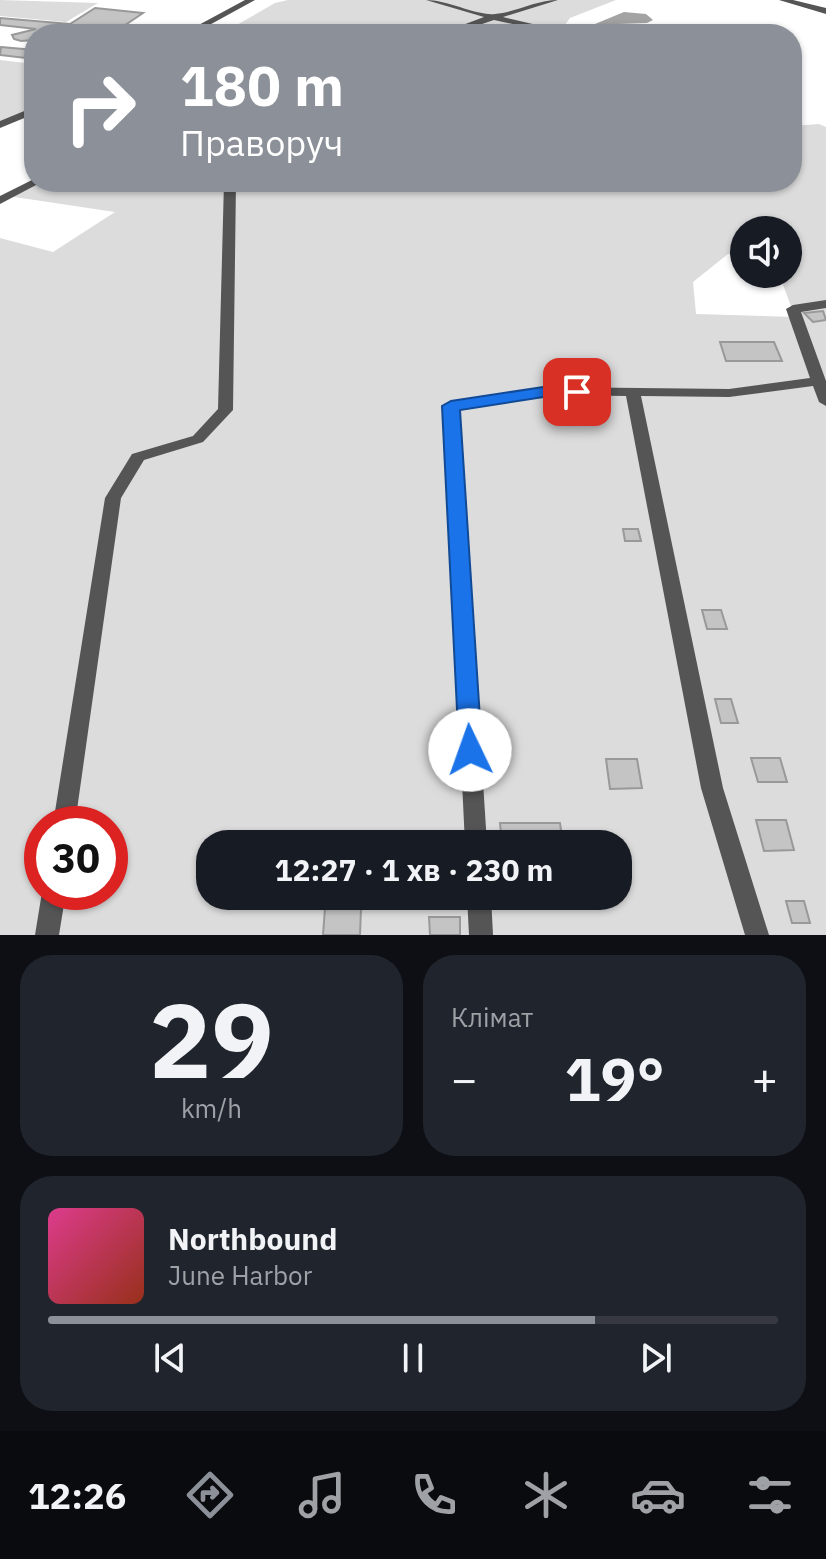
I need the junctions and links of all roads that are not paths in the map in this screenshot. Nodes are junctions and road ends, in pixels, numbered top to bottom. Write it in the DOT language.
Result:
graph roads {
  1 [pos="251,0"];
  2 [pos="430,0"];
  3 [pos="554,0"];
  4 [pos="783,0"];
  5 [pos="826,11"];
  6 [pos="493,17"];
  7 [pos="205,24"];
  8 [pos="472,24"];
  9 [pos="525,24"];
  10 [pos="24,114"];
  11 [pos="0,125"];
  12 [pos="24,188"];
  13 [pos="230,192"];
  14 [pos="0,201"];
  15 [pos="826,304"];
  16 [pos="823,390"];
  17 [pos="633,392"];
  18 [pos="67,806"];
  19 [pos="475,830"];
  20 [pos="51,910"];
  21 [pos="480,910"];
  22 [pos="47,935"];
  23 [pos="481,935"];
  24 [pos="757,935"];
  1 -- 7 [label="street"];
  2 -- 6 [label="street"];
  3 -- 6 [label="street"];
  4 -- 5 [label="street"];
  6 -- 8 [label="street"];
  6 -- 9 [label="street"];
  10 -- 11 [label="street"];
  12 -- 14 [label="street"];
  13 -- 18 [label="street"];
  15 -- 16 [label="street"];
  16 -- 17 [label="street"];
  17 -- 19 [label="street"];
  17 -- 24 [label="street"];
  20 -- 22 [label="street"];
  21 -- 23 [label="street"];
}
